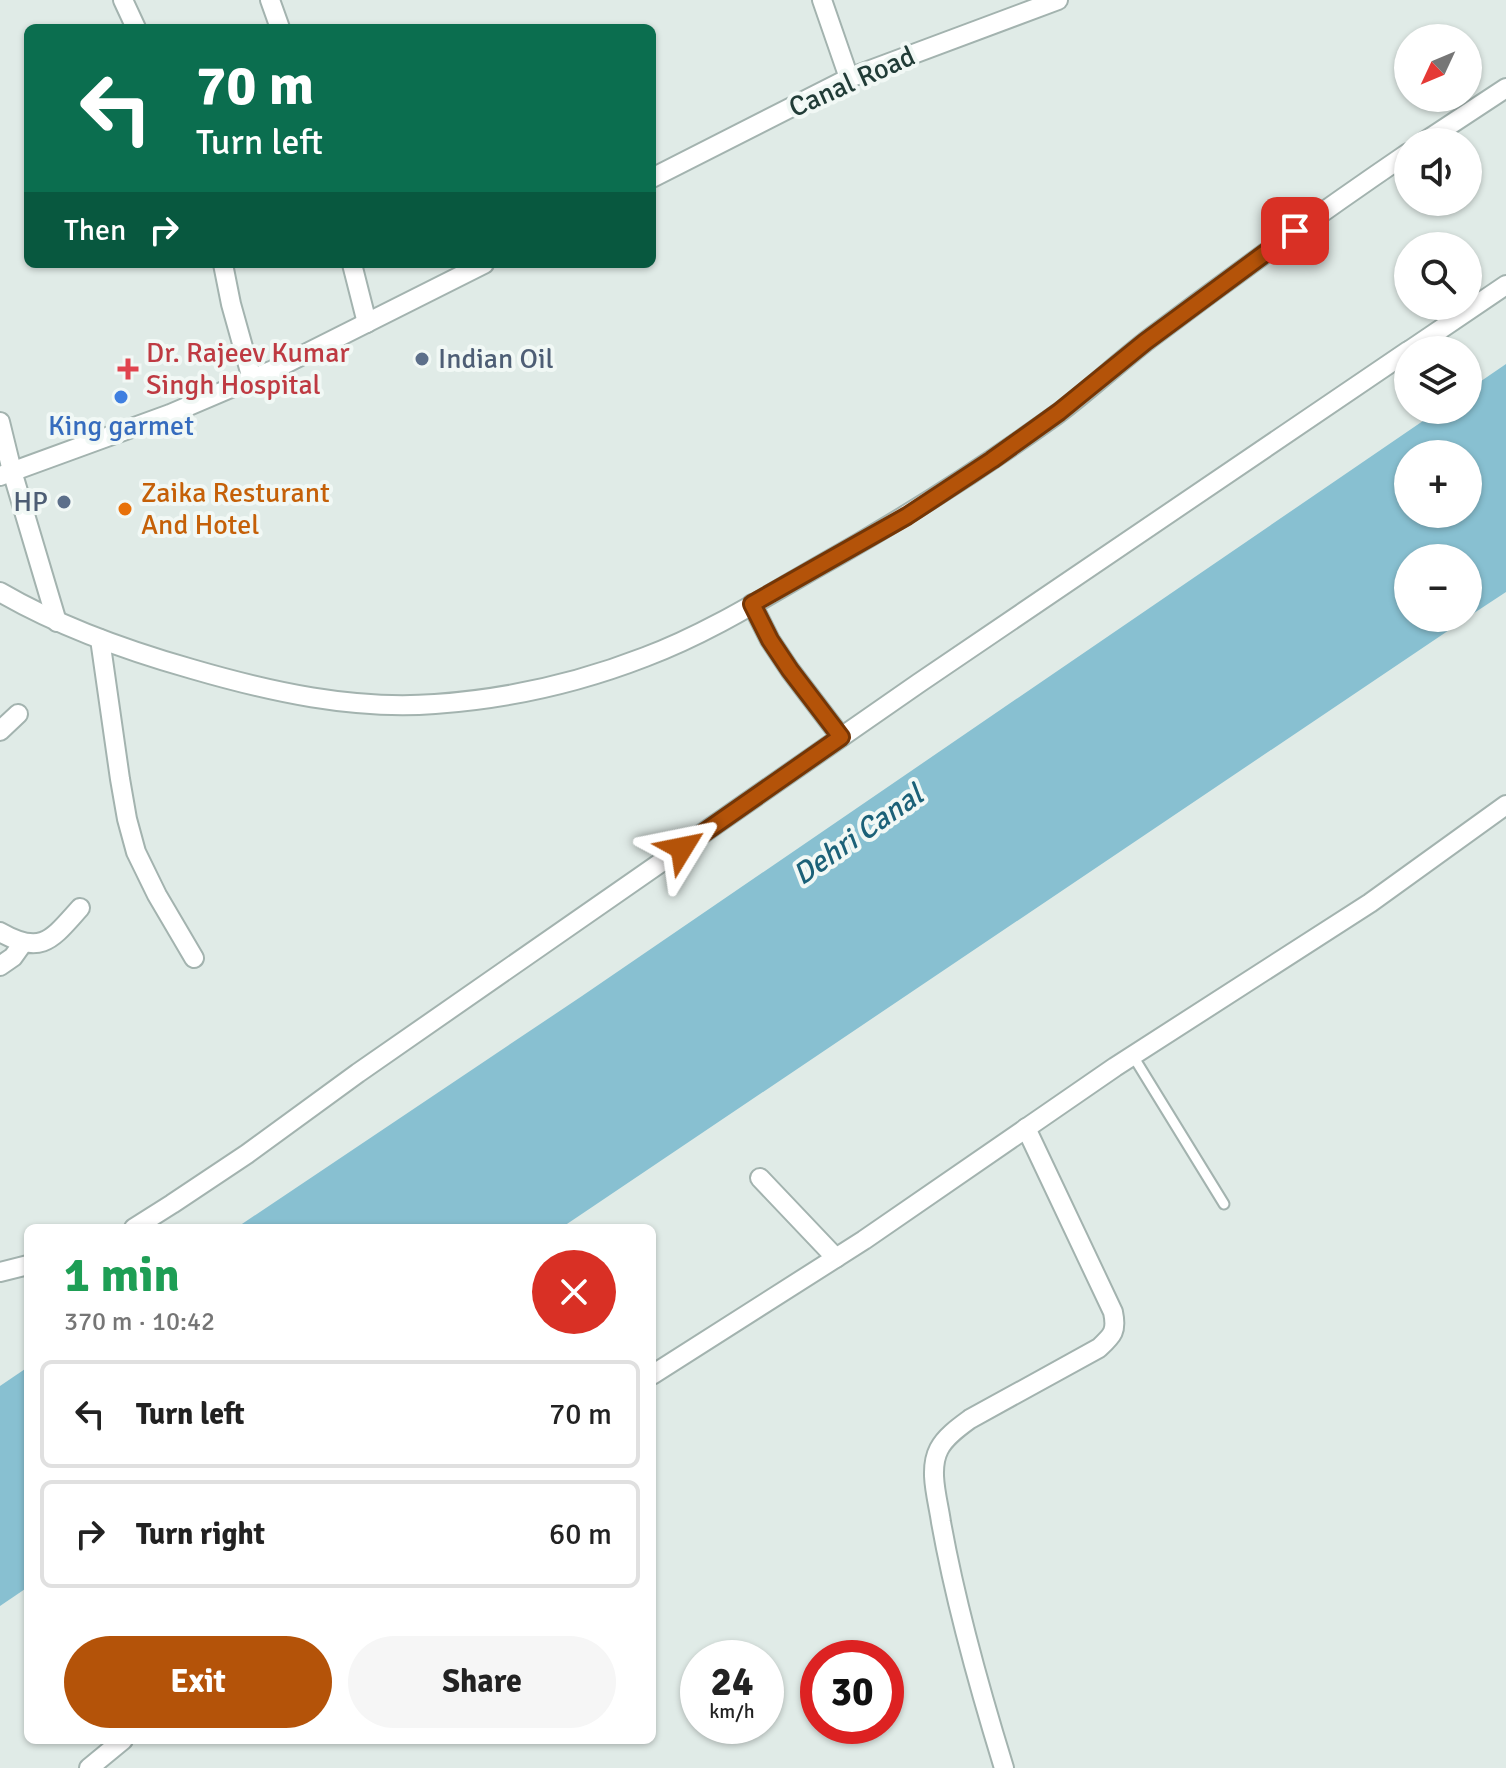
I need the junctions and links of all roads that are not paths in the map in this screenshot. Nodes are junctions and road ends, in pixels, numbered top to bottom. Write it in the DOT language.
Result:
graph roads {
  1 [pos="123,0"];
  2 [pos="270,0"];
  3 [pos="822,0"];
  4 [pos="1058,0"];
  5 [pos="134,24"];
  6 [pos="279,24"];
  7 [pos="849,78"];
  8 [pos="1502,90"];
  9 [pos="1506,112"];
  10 [pos="1445,128"];
  11 [pos="1394,163"];
  12 [pos="656,176"];
  13 [pos="224,268"];
  14 [pos="353,268"];
  15 [pos="476,268"];
  16 [pos="1506,285"];
  17 [pos="367,323"];
  18 [pos="1431,336"];
  19 [pos="1394,361"];
  20 [pos="252,379"];
  21 [pos="0,422"];
  22 [pos="6,473"];
  23 [pos="0,592"];
  24 [pos="752,604"];
  25 [pos="57,622"];
  26 [pos="100,639"];
  27 [pos="18,714"];
  28 [pos="0,731"];
  29 [pos="841,737"];
  30 [pos="1506,805"];
  31 [pos="80,908"];
  32 [pos="0,932"];
  33 [pos="23,943"];
  34 [pos="194,958"];
  35 [pos="0,966"];
  36 [pos="1133,1056"];
  37 [pos="1026,1128"];
  38 [pos="760,1178"];
  39 [pos="1224,1204"];
  40 [pos="140,1224"];
  41 [pos="836,1258"];
  42 [pos="24,1266"];
  43 [pos="0,1272"];
  44 [pos="656,1372"];
  45 [pos="118,1744"];
  46 [pos="89,1768"];
  47 [pos="1004,1768"];
  1 -- 5 [label="street"];
  2 -- 6 [label="street"];
  3 -- 7 [label="street"];
  4 -- 7 [label="street, Canal Road"];
  7 -- 12 [label="street, Canal Road"];
  8 -- 9 [label="street"];
  8 -- 10 [label="street"];
  11 -- 24 [label="street"];
  13 -- 20 [label="street"];
  14 -- 17 [label="street"];
  15 -- 17 [label="street"];
  16 -- 18 [label="street"];
  17 -- 20 [label="street"];
  19 -- 29 [label="street"];
  20 -- 22 [label="street"];
  21 -- 22 [label="street"];
  22 -- 25 [label="street"];
  23 -- 25 [label="street"];
  24 -- 26 [label="street"];
  24 -- 29 [label="street"];
  25 -- 26 [label="street"];
  26 -- 34 [label="street"];
  27 -- 28 [label="street"];
  29 -- 40 [label="street"];
  30 -- 36 [label="street"];
  31 -- 33 [label="street"];
  32 -- 33 [label="street"];
  33 -- 35 [label="street"];
  36 -- 37 [label="street"];
  36 -- 39 [label="lane"];
  37 -- 41 [label="street"];
  37 -- 47 [label="street"];
  38 -- 41 [label="street"];
  41 -- 44 [label="street"];
  42 -- 43 [label="street"];
  45 -- 46 [label="street"];
}
